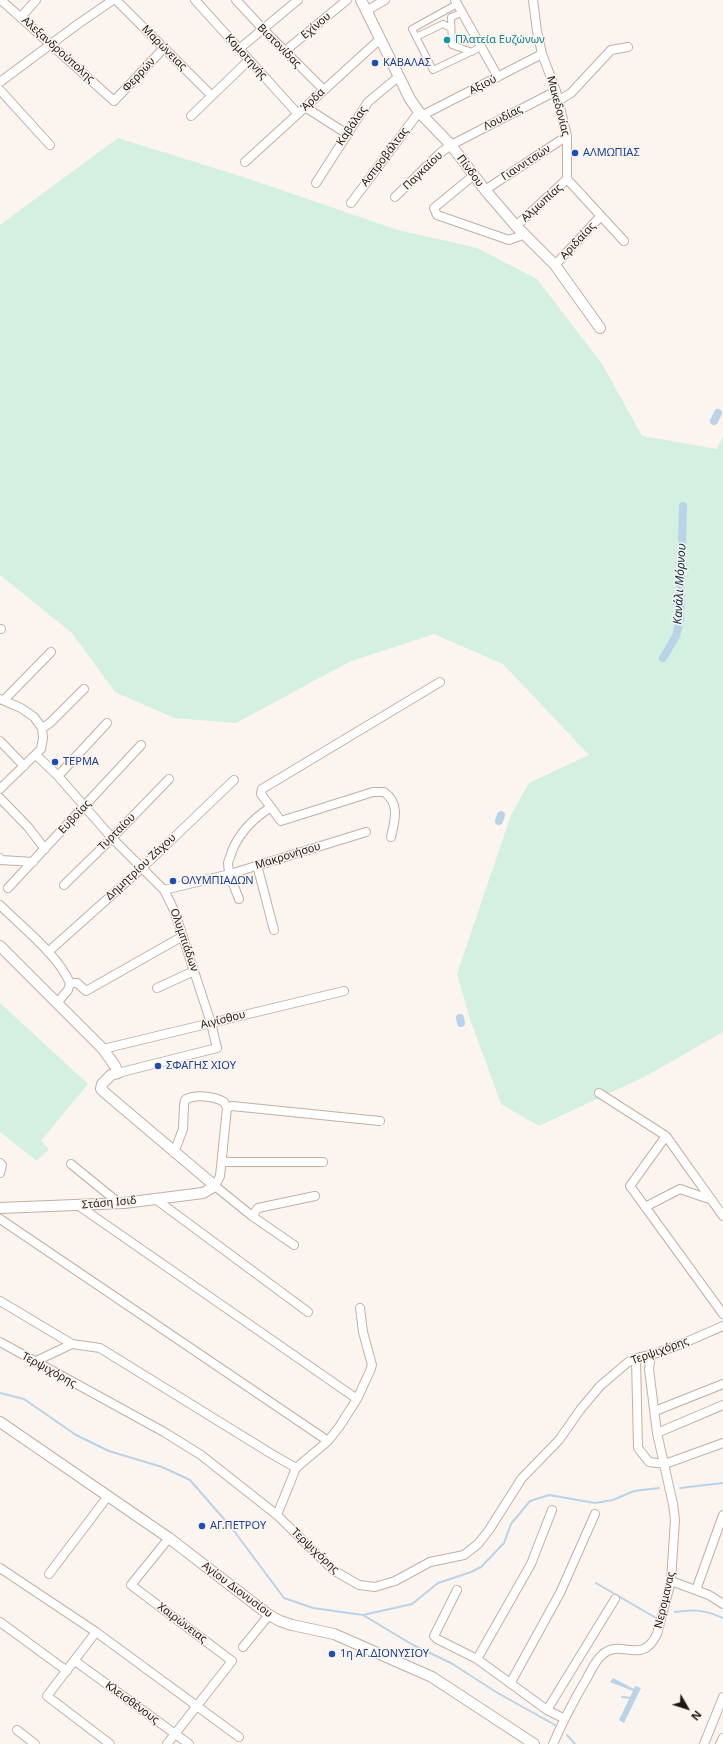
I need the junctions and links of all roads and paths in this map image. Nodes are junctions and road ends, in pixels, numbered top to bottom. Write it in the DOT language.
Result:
graph roads {
  1 [pos="1,0"];
  2 [pos="36,0"];
  3 [pos="195,0"];
  4 [pos="236,0"];
  5 [pos="298,0"];
  6 [pos="346,0"];
  7 [pos="361,0"];
  8 [pos="385,0"];
  9 [pos="533,0"];
  10 [pos="112,1"];
  11 [pos="456,2"];
  12 [pos="366,11"];
  13 [pos="462,13"];
  14 [pos="21,17"];
  15 [pos="451,28"];
  16 [pos="263,29"];
  17 [pos="416,37"];
  18 [pos="380,38"];
  19 [pos="52,44"];
  20 [pos="481,47"];
  21 [pos="628,47"];
  22 [pos="164,48"];
  23 [pos="239,50"];
  24 [pos="285,51"];
  25 [pos="472,52"];
  26 [pos="542,54"];
  27 [pos="248,60"];
  28 [pos="398,77"];
  29 [pos="498,77"];
  30 [pos="0,82"];
  31 [pos="0,90"];
  32 [pos="324,90"];
  33 [pos="556,91"];
  34 [pos="211,95"];
  35 [pos="114,101"];
  36 [pos="558,101"];
  37 [pos="305,107"];
  38 [pos="421,113"];
  39 [pos="298,114"];
  40 [pos="191,116"];
  41 [pos="347,134"];
  42 [pos="567,136"];
  43 [pos="50,145"];
  44 [pos="451,145"];
  45 [pos="245,162"];
  46 [pos="474,175"];
  47 [pos="567,179"];
  48 [pos="316,183"];
  49 [pos="485,190"];
  50 [pos="395,197"];
  51 [pos="351,203"];
  52 [pos="600,217"];
  53 [pos="516,226"];
  54 [pos="525,234"];
  55 [pos="624,241"];
  56 [pos="555,266"];
  57 [pos="600,328"];
  58 [pos="52,652"];
  59 [pos="440,682"];
  60 [pos="84,689"];
  61 [pos="2,699"];
  62 [pos="107,723"];
  63 [pos="42,728"];
  64 [pos="0,741"];
  65 [pos="141,745"];
  66 [pos="36,755"];
  67 [pos="24,766"];
  68 [pos="58,776"];
  69 [pos="169,779"];
  70 [pos="234,780"];
  71 [pos="0,789"];
  72 [pos="0,798"];
  73 [pos="85,807"];
  74 [pos="271,807"];
  75 [pos="366,832"];
  76 [pos="391,837"];
  77 [pos="112,838"];
  78 [pos="45,849"];
  79 [pos="0,858"];
  80 [pos="33,862"];
  81 [pos="257,865"];
  82 [pos="142,868"];
  83 [pos="230,874"];
  84 [pos="64,884"];
  85 [pos="8,888"];
  86 [pos="164,890"];
  87 [pos="239,899"];
  88 [pos="0,905"];
  89 [pos="274,930"];
  90 [pos="183,936"];
  91 [pos="0,946"];
  92 [pos="48,952"];
  93 [pos="194,971"];
  94 [pos="70,982"];
  95 [pos="157,988"];
  96 [pos="344,991"];
  97 [pos="57,1003"];
  98 [pos="211,1023"];
  99 [pos="103,1049"];
  100 [pos="118,1073"];
  101 [pos="599,1093"];
  102 [pos="227,1108"];
  103 [pos="380,1121"];
  104 [pos="666,1136"];
  105 [pos="174,1153"];
  106 [pos="222,1162"];
  107 [pos="323,1162"];
  108 [pos="0,1163"];
  109 [pos="71,1164"];
  110 [pos="0,1173"];
  111 [pos="215,1186"];
  112 [pos="314,1196"];
  113 [pos="154,1198"];
  114 [pos="712,1200"];
  115 [pos="119,1204"];
  116 [pos="79,1206"];
  117 [pos="645,1207"];
  118 [pos="0,1208"];
  119 [pos="252,1216"];
  120 [pos="723,1216"];
  121 [pos="0,1218"];
  122 [pos="294,1245"];
  123 [pos="0,1301"];
  124 [pos="360,1308"];
  125 [pos="308,1312"];
  126 [pos="723,1314"];
  127 [pos="723,1326"];
  128 [pos="0,1342"];
  129 [pos="72,1344"];
  130 [pos="651,1355"];
  131 [pos="636,1358"];
  132 [pos="34,1362"];
  133 [pos="723,1384"];
  134 [pos="357,1399"];
  135 [pos="723,1405"];
  136 [pos="655,1411"];
  137 [pos="2,1427"];
  138 [pos="657,1433"];
  139 [pos="328,1441"];
  140 [pos="723,1442"];
  141 [pos="665,1464"];
  142 [pos="296,1468"];
  143 [pos="108,1496"];
  144 [pos="552,1510"];
  145 [pos="595,1514"];
  146 [pos="277,1515"];
  147 [pos="723,1515"];
  148 [pos="169,1538"];
  149 [pos="0,1568"];
  150 [pos="49,1574"];
  151 [pos="671,1581"];
  152 [pos="457,1590"];
  153 [pos="696,1590"];
  154 [pos="723,1594"];
  155 [pos="714,1598"];
  156 [pos="614,1600"];
  157 [pos="723,1604"];
  158 [pos="269,1614"];
  159 [pos="0,1622"];
  160 [pos="96,1632"];
  161 [pos="243,1647"];
  162 [pos="477,1659"];
  163 [pos="75,1661"];
  164 [pos="67,1671"];
  165 [pos="510,1682"];
  166 [pos="723,1697"];
  167 [pos="197,1706"];
  168 [pos="547,1710"];
  169 [pos="563,1718"];
  170 [pos="17,1730"];
  171 [pos="174,1734"];
  172 [pos="239,1737"];
  173 [pos="723,1738"];
  174 [pos="34,1744"];
  175 [pos="110,1744"];
  176 [pos="167,1744"];
  177 [pos="189,1744"];
  178 [pos="534,1744"];
  179 [pos="553,1744"];
  180 [pos="704,1744"];
  181 [pos="720,1744"];
  1 -- 14 [label="street, Αλεξανδρούπολης"];
  2 -- 14 [label="street"];
  3 -- 23 [label="street, Κομοτηνής"];
  4 -- 16 [label="street, Βιστονίδας"];
  5 -- 16 [label="street"];
  6 -- 24 [label="street, Εχίνου"];
  7 -- 12 [label="street, Πίνδου"];
  8 -- 12 [label="street"];
  9 -- 26 [label="street, Μακεδονίας"];
  10 -- 19 [label="street"];
  10 -- 22 [label="street, Μαρώνειας"];
  11 -- 13 [label="street"];
  11 -- 17 [label="street"];
  12 -- 18 [label="street, Πίνδου"];
  13 -- 15 [label="street"];
  13 -- 20 [label="street"];
  14 -- 19 [label="street, Αλεξανδρούπολης"];
  15 -- 17 [label="street"];
  15 -- 25 [label="street"];
  16 -- 23 [label="street"];
  16 -- 24 [label="street, Βιστονίδας"];
  17 -- 25 [label="street"];
  18 -- 28 [label="street, Πίνδου"];
  18 -- 32 [label="street, Άρδα"];
  19 -- 30 [label="street"];
  19 -- 35 [label="street, Αλεξανδρούπολης"];
  20 -- 25 [label="street"];
  20 -- 29 [label="street"];
  21 -- 36 [label="street"];
  22 -- 34 [label="street, Μαρώνειας"];
  22 -- 35 [label="street, Φερρών"];
  23 -- 27 [label="street, Κομοτηνής"];
  24 -- 32 [label="street, Βιστονίδας"];
  26 -- 29 [label="street, Αξιού"];
  26 -- 33 [label="street, Μακεδονίας"];
  27 -- 34 [label="street"];
  27 -- 39 [label="street, Κομοτηνής"];
  28 -- 38 [label="street, Πίνδου"];
  28 -- 41 [label="street, Καβάλας"];
  29 -- 38 [label="street, Αξιού"];
  31 -- 43 [label="street"];
  32 -- 37 [label="street, Άρδα"];
  33 -- 36 [label="street, Μακεδονίας"];
  33 -- 44 [label="street, Λουδίας"];
  34 -- 40 [label="street"];
  36 -- 42 [label="street, Μακεδονίας"];
  37 -- 39 [label="street, Άρδα"];
  37 -- 41 [label="street"];
  38 -- 44 [label="street, Πίνδου"];
  38 -- 51 [label="street, Ασπροβάλτας"];
  39 -- 45 [label="street, Άρδα"];
  41 -- 48 [label="street, Καβάλας"];
  42 -- 47 [label="street, Μακεδονίας"];
  42 -- 49 [label="street, Γιαννιτσών"];
  44 -- 46 [label="street, Πίνδου"];
  44 -- 50 [label="street, Παγκαίου"];
  46 -- 49 [label="street, Πίνδου"];
  46 -- 54 [label="street"];
  47 -- 52 [label="street"];
  47 -- 53 [label="street, Αλμωπίας"];
  49 -- 53 [label="street, Πίνδου"];
  52 -- 55 [label="street"];
  52 -- 56 [label="street, Αριδαίας"];
  53 -- 54 [label="street, Πίνδου"];
  54 -- 56 [label="street, Πίνδου"];
  56 -- 57 [label="street, Πίνδου"];
  58 -- 61 [label="street"];
  59 -- 74 [label="street"];
  60 -- 63 [label="street"];
  61 -- 63 [label="street"];
  62 -- 68 [label="street"];
  63 -- 66 [label="street"];
  64 -- 67 [label="street"];
  65 -- 73 [label="street, Ευβοίας"];
  66 -- 67 [label="street"];
  66 -- 68 [label="street, Ολυμπιάδων"];
  67 -- 71 [label="street"];
  68 -- 73 [label="street, Ολυμπιάδων"];
  69 -- 77 [label="street, Τυρταίου"];
  70 -- 82 [label="street, Δημητρίου Ζάχου"];
  72 -- 78 [label="street"];
  73 -- 77 [label="street, Ολυμπιάδων"];
  73 -- 78 [label="street, Ευβοίας"];
  74 -- 76 [label="street"];
  74 -- 83 [label="street"];
  75 -- 81 [label="street, Μακρονήσου"];
  77 -- 82 [label="street, Ολυμπιάδων"];
  77 -- 84 [label="street, Τυρταίου"];
  78 -- 80 [label="street, Ευβοίας"];
  79 -- 80 [label="street"];
  80 -- 85 [label="street, Ευβοίας"];
  81 -- 83 [label="street, Μακρονήσου"];
  81 -- 89 [label="street"];
  82 -- 86 [label="street, Ολυμπιάδων"];
  82 -- 92 [label="street, Δημητρίου Ζάχου"];
  83 -- 86 [label="street, Μακρονήσου"];
  83 -- 87 [label="street"];
  86 -- 90 [label="street, Ολυμπιάδων"];
  88 -- 92 [label="street"];
  90 -- 93 [label="street, Ολυμπιάδων"];
  90 -- 94 [label="street"];
  91 -- 97 [label="street"];
  92 -- 94 [label="street"];
  93 -- 95 [label="street"];
  93 -- 98 [label="street, Ολυμπιάδων"];
  94 -- 97 [label="street"];
  96 -- 98 [label="street, Αιγίσθου"];
  97 -- 99 [label="street"];
  98 -- 99 [label="street, Αιγίσθου"];
  98 -- 100 [label="street, Ολυμπιάδων"];
  99 -- 100 [label="street"];
  100 -- 105 [label="street"];
  101 -- 104 [label="street"];
  102 -- 103 [label="street"];
  102 -- 105 [label="street"];
  102 -- 106 [label="street"];
  104 -- 114 [label="street"];
  104 -- 117 [label="street"];
  105 -- 111 [label="street"];
  106 -- 107 [label="street"];
  106 -- 111 [label="street"];
  108 -- 110 [label="street"];
  109 -- 115 [label="street"];
  111 -- 113 [label="street, Στάση Ισιδ"];
  111 -- 119 [label="street"];
  112 -- 119 [label="street"];
  113 -- 115 [label="street, Στάση Ισιδ"];
  113 -- 125 [label="street"];
  114 -- 117 [label="street"];
  114 -- 120 [label="street"];
  115 -- 116 [label="street, Στάση Ισιδ"];
  116 -- 118 [label="street, Στάση Ισιδ"];
  116 -- 134 [label="street"];
  117 -- 126 [label="street"];
  119 -- 122 [label="street"];
  121 -- 139 [label="street"];
  123 -- 129 [label="street"];
  124 -- 134 [label="street"];
  127 -- 130 [label="street, Τερψιχόρης"];
  128 -- 132 [label="street, Τερψιχόρης"];
  129 -- 132 [label="street"];
  129 -- 142 [label="street"];
  130 -- 131 [label="street, Τερψιχόρης"];
  130 -- 136 [label="street, Νερομανας"];
  131 -- 141 [label="street"];
  131 -- 146 [label="street, Τερψιχόρης"];
  132 -- 146 [label="street, Τερψιχόρης"];
  133 -- 136 [label="street"];
  134 -- 139 [label="street"];
  135 -- 138 [label="street"];
  136 -- 138 [label="street, Νερομανας"];
  137 -- 143 [label="street, Αγίου Διονυσίου"];
  138 -- 141 [label="street, Νερομανας"];
  139 -- 142 [label="street"];
  140 -- 141 [label="street"];
  141 -- 151 [label="street, Νερομανας"];
  142 -- 146 [label="street"];
  143 -- 148 [label="street, Αγίου Διονυσίου"];
  143 -- 150 [label="street"];
  144 -- 162 [label="street"];
  145 -- 165 [label="street"];
  147 -- 153 [label="street"];
  148 -- 158 [label="street, Αγίου Διονυσίου"];
  148 -- 167 [label="street, Χαιρώνειας"];
  149 -- 160 [label="street"];
  151 -- 153 [label="street"];
  151 -- 169 [label="street, Νερομανας"];
  152 -- 162 [label="street"];
  153 -- 155 [label="street"];
  154 -- 155 [label="street"];
  155 -- 157 [label="street"];
  156 -- 168 [label="street"];
  158 -- 161 [label="street"];
  158 -- 178 [label="street, Αγίου Διονυσίου"];
  159 -- 164 [label="street"];
  160 -- 163 [label="street"];
  160 -- 167 [label="street"];
  162 -- 165 [label="street"];
  163 -- 164 [label="street"];
  163 -- 171 [label="street, Κλεισθένους"];
  164 -- 175 [label="street"];
  165 -- 168 [label="street"];
  166 -- 180 [label="street"];
  167 -- 171 [label="street"];
  167 -- 172 [label="street"];
  168 -- 169 [label="street"];
  169 -- 179 [label="street, Νερομανας"];
  170 -- 174 [label="street"];
  171 -- 176 [label="street"];
  171 -- 177 [label="street, Κλεισθένους"];
  173 -- 181 [label="street"];
}
